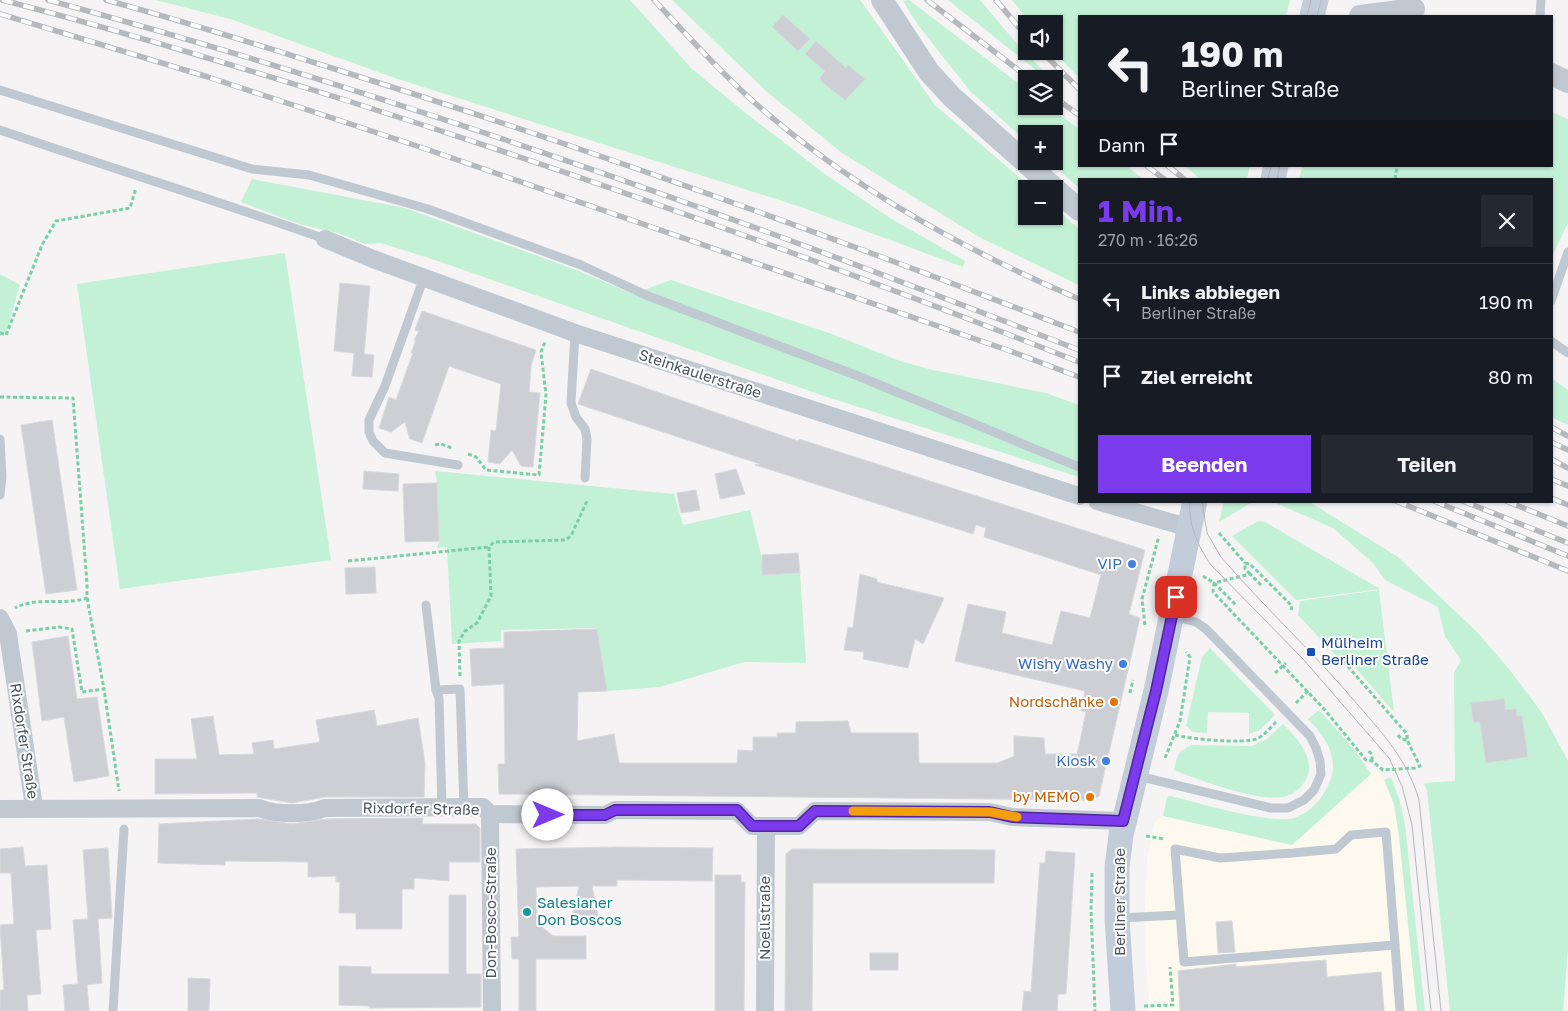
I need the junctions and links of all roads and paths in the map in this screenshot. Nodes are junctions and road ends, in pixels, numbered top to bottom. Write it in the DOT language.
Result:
graph roads {
  1 [pos="882,0"];
  2 [pos="1316,0"];
  3 [pos="1391,0"];
  4 [pos="1541,0"];
  5 [pos="1416,9"];
  6 [pos="1312,15"];
  7 [pos="1368,15"];
  8 [pos="1540,15"];
  9 [pos="1553,75"];
  10 [pos="1568,82"];
  11 [pos="0,90"];
  12 [pos="0,130"];
  13 [pos="138,178"];
  14 [pos="1078,209"];
  15 [pos="325,239"];
  16 [pos="1568,252"];
  17 [pos="424,277"];
  18 [pos="1553,295"];
  19 [pos="552,325"];
  20 [pos="575,333"];
  21 [pos="0,334"];
  22 [pos="1553,342"];
  23 [pos="1568,353"];
  24 [pos="0,397"];
  25 [pos="0,439"];
  26 [pos="426,460"];
  27 [pos="458,465"];
  28 [pos="1078,468"];
  29 [pos="585,478"];
  30 [pos="0,495"];
  31 [pos="1078,496"];
  32 [pos="587,500"];
  33 [pos="1108,503"];
  34 [pos="1195,503"];
  35 [pos="1136,508"];
  36 [pos="1190,528"];
  37 [pos="1219,533"];
  38 [pos="488,547"];
  39 [pos="348,561"];
  40 [pos="1244,563"];
  41 [pos="1150,568"];
  42 [pos="1154,569"];
  43 [pos="1250,574"];
  44 [pos="1206,578"];
  45 [pos="1214,583"];
  46 [pos="1261,585"];
  47 [pos="87,598"];
  48 [pos="426,605"];
  49 [pos="1237,606"];
  50 [pos="1292,610"];
  51 [pos="5,614"];
  52 [pos="1170,625"];
  53 [pos="8,634"];
  54 [pos="1340,663"];
  55 [pos="1284,664"];
  56 [pos="1275,672"];
  57 [pos="104,689"];
  58 [pos="460,689"];
  59 [pos="436,690"];
  60 [pos="1286,712"];
  61 [pos="1171,719"];
  62 [pos="1180,721"];
  63 [pos="1175,735"];
  64 [pos="1398,735"];
  65 [pos="1407,740"];
  66 [pos="1369,751"];
  67 [pos="1372,761"];
  68 [pos="1147,778"];
  69 [pos="34,807"];
  70 [pos="442,808"];
  71 [pos="464,808"];
  72 [pos="0,809"];
  73 [pos="121,809"];
  74 [pos="490,814"];
  75 [pos="1123,821"];
  76 [pos="766,826"];
  77 [pos="1148,827"];
  78 [pos="124,829"];
  79 [pos="1144,844"];
  80 [pos="1180,915"];
  81 [pos="1117,918"];
  82 [pos="1395,945"];
  83 [pos="1184,962"];
  84 [pos="1094,972"];
  85 [pos="1138,1007"];
  86 [pos="113,1011"];
  87 [pos="492,1011"];
  88 [pos="765,1011"];
  89 [pos="1095,1011"];
  90 [pos="1400,1011"];
  1 -- 14 [label="street"];
  2 -- 6 [label="main road"];
  3 -- 5 [label="street"];
  4 -- 8 [label="lane"];
  5 -- 7 [label="street"];
  9 -- 10 [label="street"];
  11 -- 28 [label="lane"];
  12 -- 13 [label="lane"];
  13 -- 15 [label="lane"];
  13 -- 21 [label="path"];
  15 -- 17 [label="street, Steinkaulerstraße"];
  16 -- 18 [label="lane"];
  17 -- 19 [label="street, Steinkaulerstraße"];
  17 -- 26 [label="lane"];
  19 -- 20 [label="street, Steinkaulerstraße"];
  19 -- 26 [label="path"];
  20 -- 29 [label="lane"];
  20 -- 31 [label="street, Steinkaulerstraße"];
  22 -- 23 [label="lane"];
  24 -- 47 [label="path"];
  25 -- 30 [label="lane"];
  26 -- 27 [label="lane"];
  32 -- 38 [label="path"];
  33 -- 35 [label="street"];
  34 -- 36 [label="main road, Berliner Straße"];
  35 -- 36 [label="street"];
  36 -- 52 [label="main road, Berliner Straße"];
  37 -- 40 [label="path"];
  38 -- 39 [label="path"];
  38 -- 58 [label="path"];
  40 -- 43 [label="path"];
  40 -- 50 [label="path"];
  41 -- 42 [label="path"];
  43 -- 45 [label="path"];
  43 -- 46 [label="path"];
  44 -- 45 [label="path"];
  45 -- 49 [label="path"];
  45 -- 55 [label="path"];
  47 -- 51 [label="path"];
  47 -- 57 [label="path"];
  48 -- 59 [label="lane"];
  51 -- 53 [label="street, Rixdorfer Straße"];
  52 -- 60 [label="lane"];
  52 -- 62 [label="path"];
  52 -- 68 [label="main road, Berliner Straße"];
  53 -- 57 [label="path"];
  53 -- 69 [label="street, Rixdorfer Straße"];
  54 -- 65 [label="path"];
  55 -- 56 [label="path"];
  55 -- 67 [label="path"];
  57 -- 73 [label="path"];
  58 -- 59 [label="lane"];
  58 -- 71 [label="lane"];
  59 -- 70 [label="lane"];
  60 -- 63 [label="path"];
  60 -- 68 [label="lane"];
  61 -- 62 [label="path"];
  62 -- 63 [label="path"];
  63 -- 68 [label="path"];
  64 -- 65 [label="path"];
  65 -- 67 [label="path"];
  66 -- 67 [label="path"];
  68 -- 75 [label="main road, Berliner Straße"];
  69 -- 72 [label="street, Rixdorfer Straße"];
  69 -- 73 [label="street, Rixdorfer Straße"];
  70 -- 71 [label="street, Rixdorfer Straße"];
  70 -- 73 [label="street, Rixdorfer Straße"];
  71 -- 74 [label="street, Rixdorfer Straße"];
  74 -- 76 [label="street, Rixdorfer Straße"];
  74 -- 87 [label="street, Don-Bosco-Straße"];
  75 -- 76 [label="street, Rixdorfer Straße"];
  75 -- 81 [label="main road, Berliner Straße"];
  76 -- 88 [label="street, Noellstraße"];
  77 -- 79 [label="path"];
  78 -- 86 [label="lane"];
  80 -- 81 [label="lane"];
  80 -- 82 [label="lane"];
  80 -- 83 [label="lane"];
  81 -- 85 [label="main road, Berliner Straße"];
  82 -- 83 [label="lane"];
  82 -- 90 [label="lane"];
  83 -- 85 [label="path"];
  84 -- 89 [label="path"];
}
